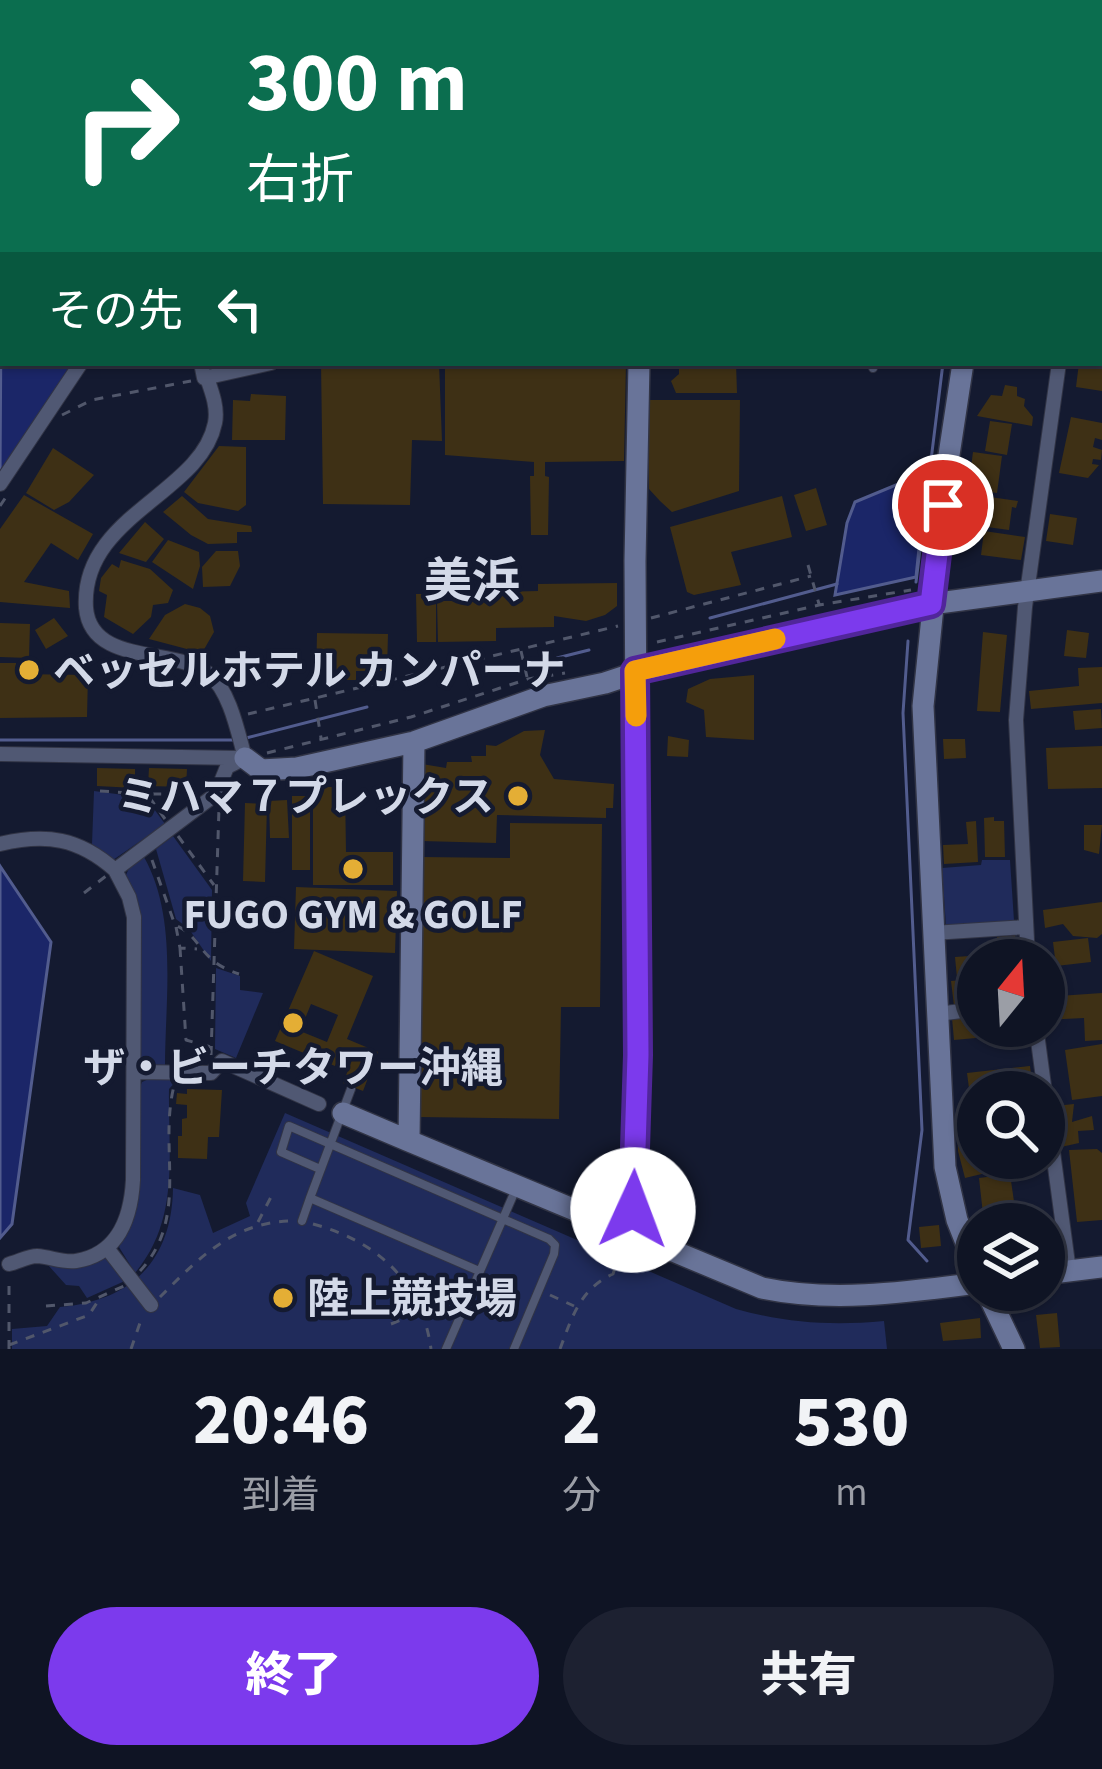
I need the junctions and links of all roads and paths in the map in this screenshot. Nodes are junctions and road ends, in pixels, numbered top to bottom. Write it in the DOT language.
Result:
graph roads {
  1 [pos="80,366"];
  2 [pos="249,366"];
  3 [pos="639,366"];
  4 [pos="962,366"];
  5 [pos="1059,366"];
  6 [pos="206,372"];
  7 [pos="57,420"];
  8 [pos="6,486"];
  9 [pos="0,506"];
  10 [pos="808,565"];
  11 [pos="812,579"];
  12 [pos="1102,581"];
  13 [pos="1028,589"];
  14 [pos="924,596"];
  15 [pos="818,600"];
  16 [pos="635,622"];
  17 [pos="657,642"];
  18 [pos="520,649"];
  19 [pos="635,671"];
  20 [pos="565,674"];
  21 [pos="528,679"];
  22 [pos="314,698"];
  23 [pos="233,717"];
  24 [pos="322,739"];
  25 [pos="414,742"];
  26 [pos="0,754"];
  27 [pos="245,758"];
  28 [pos="100,791"];
  29 [pos="147,794"];
  30 [pos="0,844"];
  31 [pos="146,847"];
  32 [pos="115,870"];
  33 [pos="84,893"];
  34 [pos="176,925"];
  35 [pos="1025,927"];
  36 [pos="933,933"];
  37 [pos="1026,939"];
  38 [pos="180,948"];
  39 [pos="198,949"];
  40 [pos="239,974"];
  41 [pos="957,1012"];
  42 [pos="937,1014"];
  43 [pos="212,1047"];
  44 [pos="1039,1047"];
  45 [pos="134,1072"];
  46 [pos="351,1089"];
  47 [pos="319,1104"];
  48 [pos="343,1112"];
  49 [pos="409,1141"];
  50 [pos="330,1143"];
  51 [pos="320,1169"];
  52 [pos="517,1186"];
  53 [pos="271,1197"];
  54 [pos="310,1198"];
  55 [pos="504,1217"];
  56 [pos="957,1220"];
  57 [pos="302,1221"];
  58 [pos="258,1224"];
  59 [pos="627,1240"];
  60 [pos="107,1248"];
  61 [pos="9,1264"];
  62 [pos="1102,1268"];
  63 [pos="479,1271"];
  64 [pos="1065,1271"];
  65 [pos="1069,1271"];
  66 [pos="957,1284"];
  67 [pos="538,1291"];
  68 [pos="470,1292"];
  69 [pos="99,1299"];
  70 [pos="152,1305"];
  71 [pos="575,1306"];
  72 [pos="423,1311"];
  73 [pos="996,1311"];
  74 [pos="392,1324"];
  75 [pos="9,1347"];
  76 [pos="131,1349"];
  77 [pos="431,1349"];
  78 [pos="446,1349"];
  79 [pos="514,1349"];
  80 [pos="560,1349"];
  81 [pos="1014,1349"];
  1 -- 8 [label="street"];
  2 -- 6 [label="street"];
  3 -- 16 [label="street"];
  4 -- 14 [label="street"];
  5 -- 13 [label="street"];
  6 -- 7 [label="path"];
  6 -- 23 [label="street"];
  8 -- 9 [label="path"];
  10 -- 11 [label="path"];
  11 -- 15 [label="path"];
  11 -- 16 [label="path"];
  12 -- 13 [label="street"];
  13 -- 14 [label="street"];
  13 -- 35 [label="street"];
  14 -- 17 [label="path"];
  14 -- 19 [label="street"];
  14 -- 36 [label="street"];
  16 -- 18 [label="path"];
  16 -- 19 [label="street"];
  18 -- 21 [label="path"];
  18 -- 22 [label="path"];
  19 -- 25 [label="street"];
  19 -- 59 [label="street"];
  20 -- 21 [label="path"];
  21 -- 24 [label="path"];
  22 -- 23 [label="path"];
  22 -- 24 [label="path"];
  23 -- 27 [label="street"];
  24 -- 27 [label="path"];
  25 -- 27 [label="street"];
  25 -- 49 [label="street"];
  26 -- 27 [label="street"];
  27 -- 31 [label="street"];
  28 -- 29 [label="path"];
  30 -- 32 [label="street"];
  31 -- 32 [label="street"];
  31 -- 34 [label="path"];
  32 -- 33 [label="path"];
  32 -- 45 [label="street"];
  34 -- 38 [label="path"];
  34 -- 39 [label="path"];
  35 -- 36 [label="street"];
  35 -- 37 [label="street"];
  36 -- 42 [label="street"];
  38 -- 39 [label="path"];
  38 -- 43 [label="path"];
  39 -- 40 [label="path"];
  41 -- 42 [label="street"];
  42 -- 56 [label="street"];
  44 -- 65 [label="street"];
  45 -- 47 [label="street"];
  45 -- 60 [label="street"];
  46 -- 48 [label="lane"];
  48 -- 49 [label="street"];
  48 -- 50 [label="lane"];
  49 -- 52 [label="street"];
  50 -- 51 [label="lane"];
  50 -- 51 [label="lane"];
  50 -- 55 [label="lane"];
  51 -- 54 [label="lane"];
  52 -- 55 [label="lane"];
  52 -- 59 [label="street"];
  53 -- 58 [label="path"];
  54 -- 57 [label="lane"];
  54 -- 63 [label="lane"];
  55 -- 63 [label="lane"];
  55 -- 67 [label="lane"];
  57 -- 58 [label="path"];
  57 -- 72 [label="path"];
  58 -- 70 [label="path"];
  59 -- 66 [label="street"];
  59 -- 71 [label="path"];
  60 -- 61 [label="street"];
  60 -- 70 [label="street"];
  61 -- 75 [label="path"];
  62 -- 65 [label="street"];
  63 -- 68 [label="lane"];
  64 -- 65 [label="street"];
  67 -- 71 [label="path"];
  67 -- 79 [label="lane"];
  68 -- 72 [label="path"];
  68 -- 78 [label="lane"];
  69 -- 75 [label="path"];
  70 -- 76 [label="path"];
  71 -- 80 [label="path"];
  72 -- 74 [label="path"];
  72 -- 77 [label="path"];
  73 -- 81 [label="street"];
}
